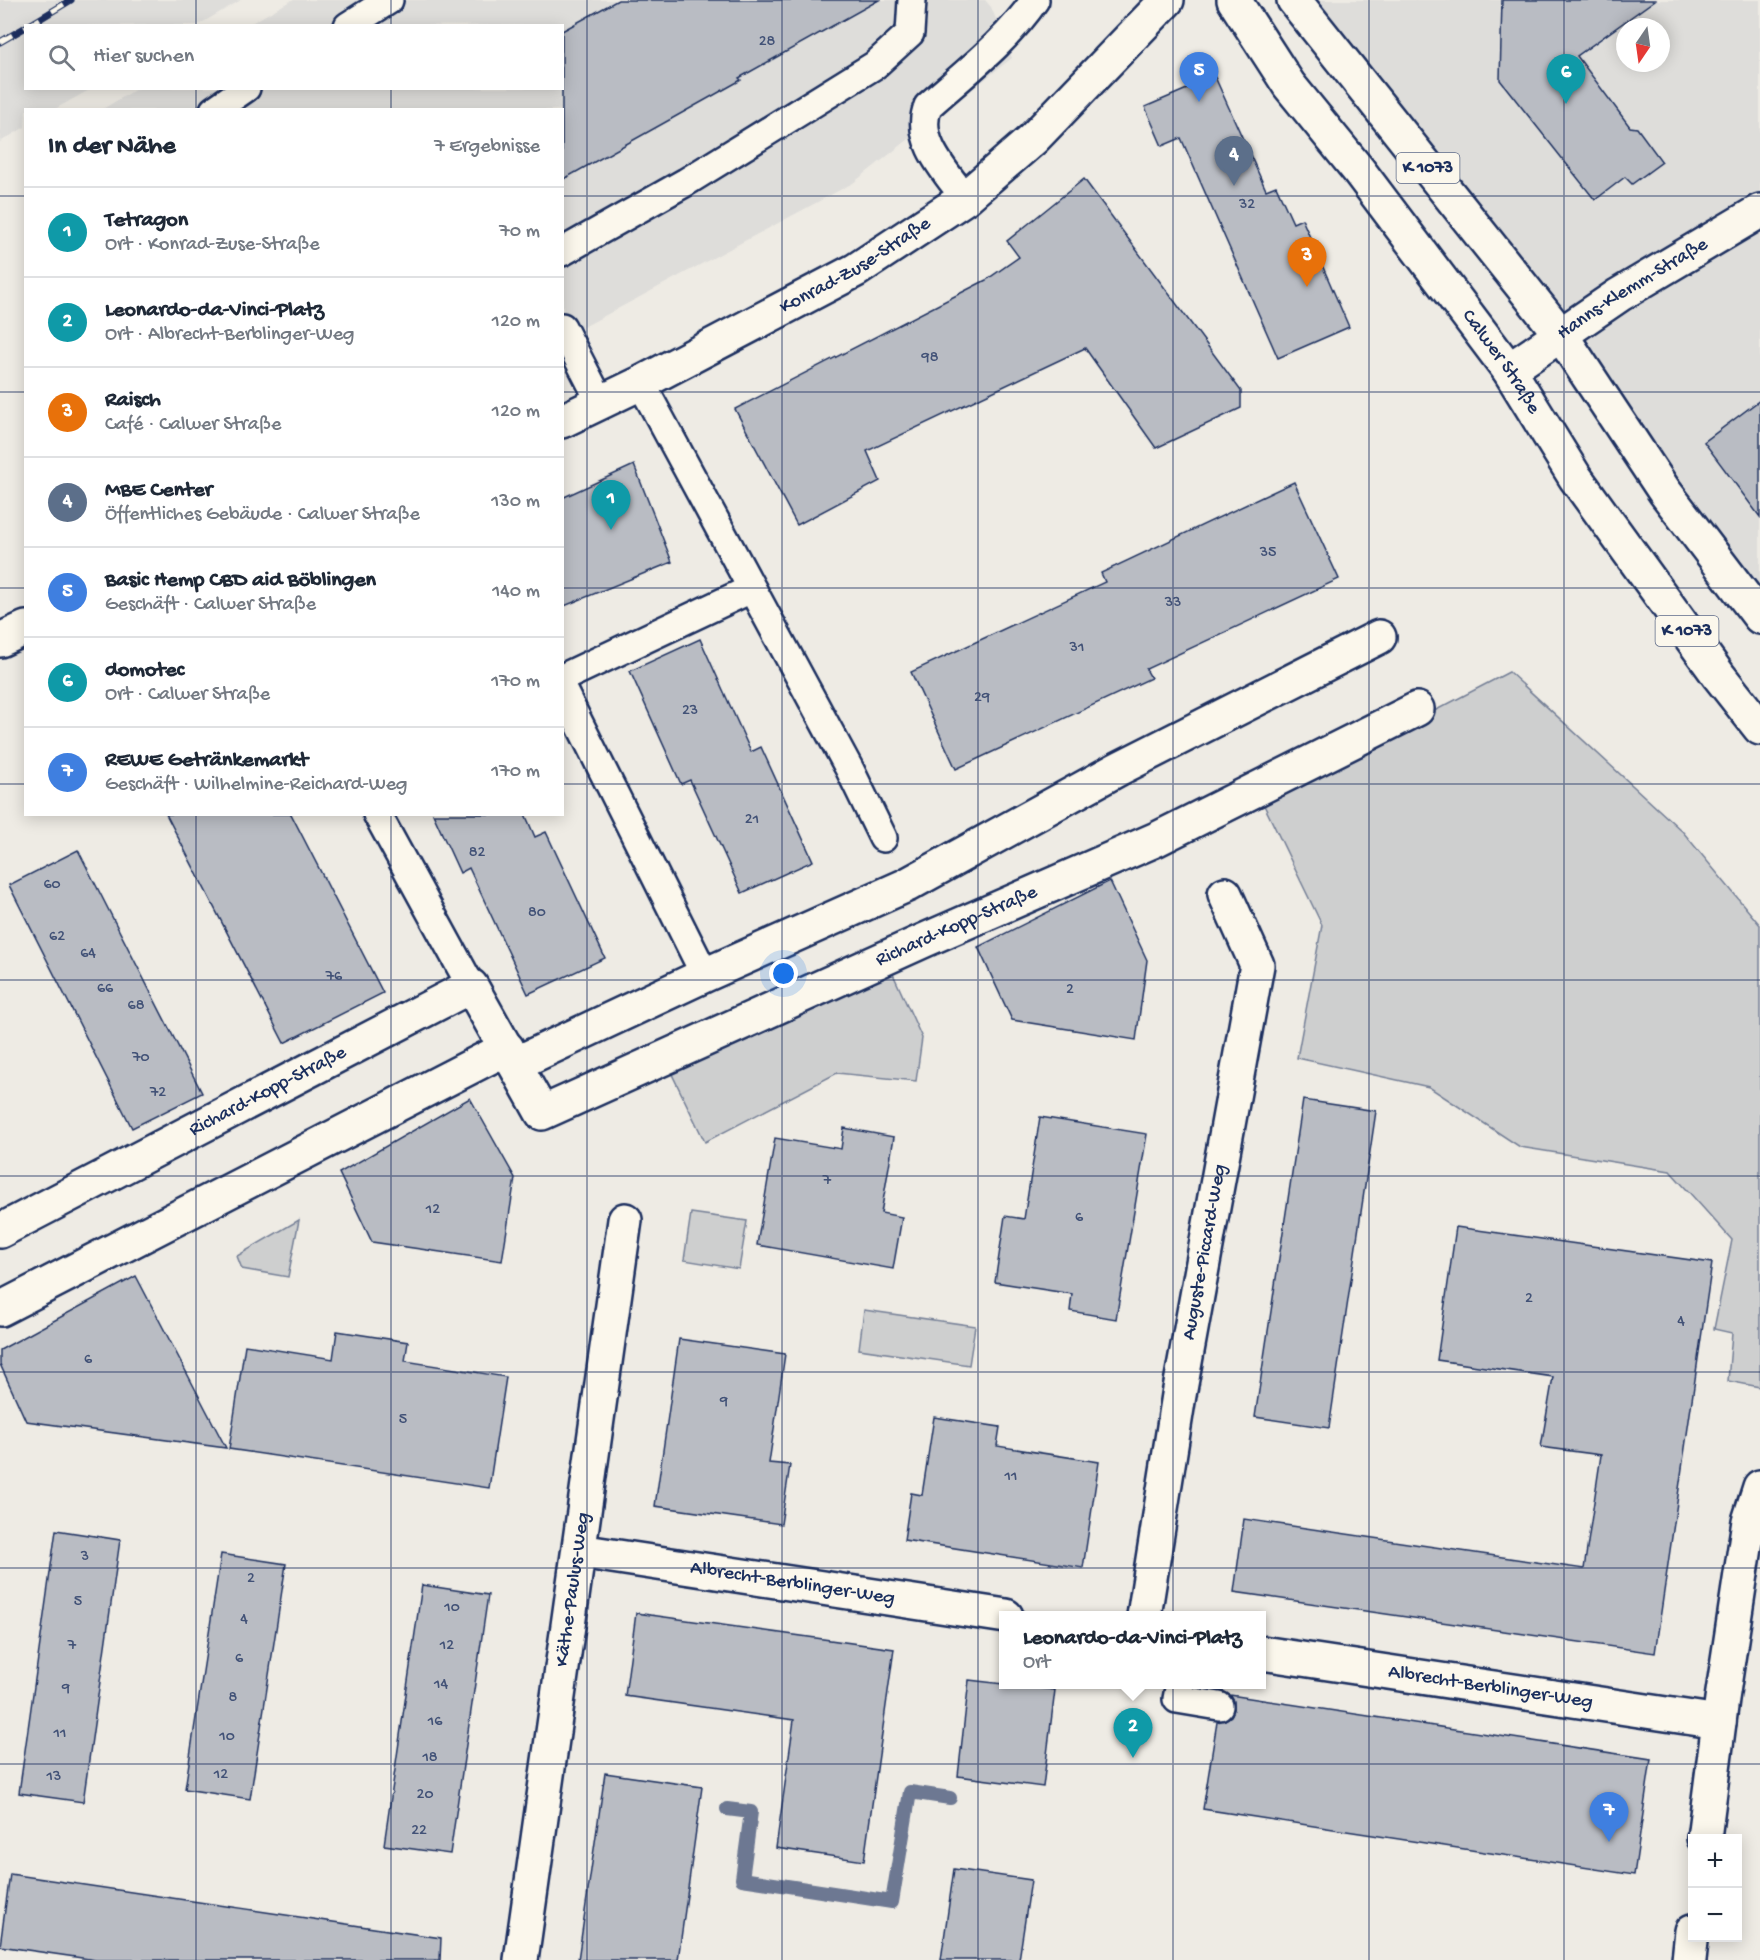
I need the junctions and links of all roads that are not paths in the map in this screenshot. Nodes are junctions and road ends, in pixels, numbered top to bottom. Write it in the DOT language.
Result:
graph roads {
  1 [pos="389,0"];
  2 [pos="912,0"];
  3 [pos="1035,0"];
  4 [pos="1131,0"];
  5 [pos="1167,0"];
  6 [pos="1234,0"];
  7 [pos="1294,0"];
  8 [pos="351,24"];
  9 [pos="1112,58"];
  10 [pos="243,90"];
  11 [pos="217,108"];
  12 [pos="965,198"];
  13 [pos="1760,211"];
  14 [pos="564,251"];
  15 [pos="565,331"];
  16 [pos="1561,335"];
  17 [pos="1509,370"];
  18 [pos="640,383"];
  19 [pos="601,404"];
  20 [pos="564,420"];
  21 [pos="751,589"];
  22 [pos="1760,617"];
  23 [pos="24,629"];
  24 [pos="1379,637"];
  25 [pos="0,640"];
  26 [pos="564,677"];
  27 [pos="564,693"];
  28 [pos="1417,709"];
  29 [pos="1760,728"];
  30 [pos="378,816"];
  31 [pos="883,838"];
  32 [pos="1225,894"];
  33 [pos="705,975"];
  34 [pos="471,986"];
  35 [pos="511,1056"];
  36 [pos="625,1220"];
  37 [pos="0,1231"];
  38 [pos="0,1309"];
  39 [pos="1760,1487"];
  40 [pos="579,1551"];
  41 [pos="1145,1611"];
  42 [pos="999,1615"];
  43 [pos="1266,1654"];
  44 [pos="1179,1689"];
  45 [pos="1219,1707"];
  46 [pos="1719,1722"];
  47 [pos="1705,1834"];
  48 [pos="1691,1942"];
  49 [pos="521,1960"];
  50 [pos="1689,1960"];
  1 -- 8 [label="lane"];
  2 -- 14 [label="lane"];
  3 -- 12 [label="lane"];
  4 -- 9 [label="street, Konrad-Zuse-Straße"];
  5 -- 9 [label="street, Konrad-Zuse-Straße"];
  6 -- 17 [label="street, Calwer Straße / K 1073"];
  7 -- 16 [label="street, K 1073"];
  9 -- 12 [label="street, Konrad-Zuse-Straße"];
  10 -- 11 [label="lane"];
  12 -- 18 [label="street, Konrad-Zuse-Straße"];
  13 -- 16 [label="street, Hanns-Klemm-Straße"];
  15 -- 19 [label="lane"];
  16 -- 17 [label="street, Hanns-Klemm-Straße"];
  16 -- 22 [label="street, K 1073"];
  17 -- 29 [label="street, Calwer Straße / K 1073"];
  18 -- 19 [label="street, Konrad-Zuse-Straße"];
  18 -- 21 [label="lane"];
  19 -- 20 [label="street, Konrad-Zuse-Straße"];
  21 -- 26 [label="lane"];
  21 -- 31 [label="lane"];
  23 -- 25 [label="street"];
  24 -- 33 [label="street"];
  27 -- 33 [label="lane"];
  28 -- 35 [label="street, Richard-Kopp-Straße"];
  30 -- 34 [label="lane"];
  32 -- 41 [label="street, Auguste-Piccard-Weg"];
  33 -- 35 [label="street"];
  34 -- 35 [label="street, Richard-Kopp-Straße"];
  34 -- 37 [label="street, Richard-Kopp-Straße"];
  35 -- 38 [label="street"];
  36 -- 40 [label="street, Käthe-Paulus-Weg"];
  39 -- 46 [label="street"];
  40 -- 42 [label="street, Albrecht-Berblinger-Weg"];
  40 -- 49 [label="street, Käthe-Paulus-Weg"];
  43 -- 46 [label="street, Albrecht-Berblinger-Weg"];
  44 -- 45 [label="lane"];
  46 -- 47 [label="street"];
  48 -- 50 [label="street"];
}
